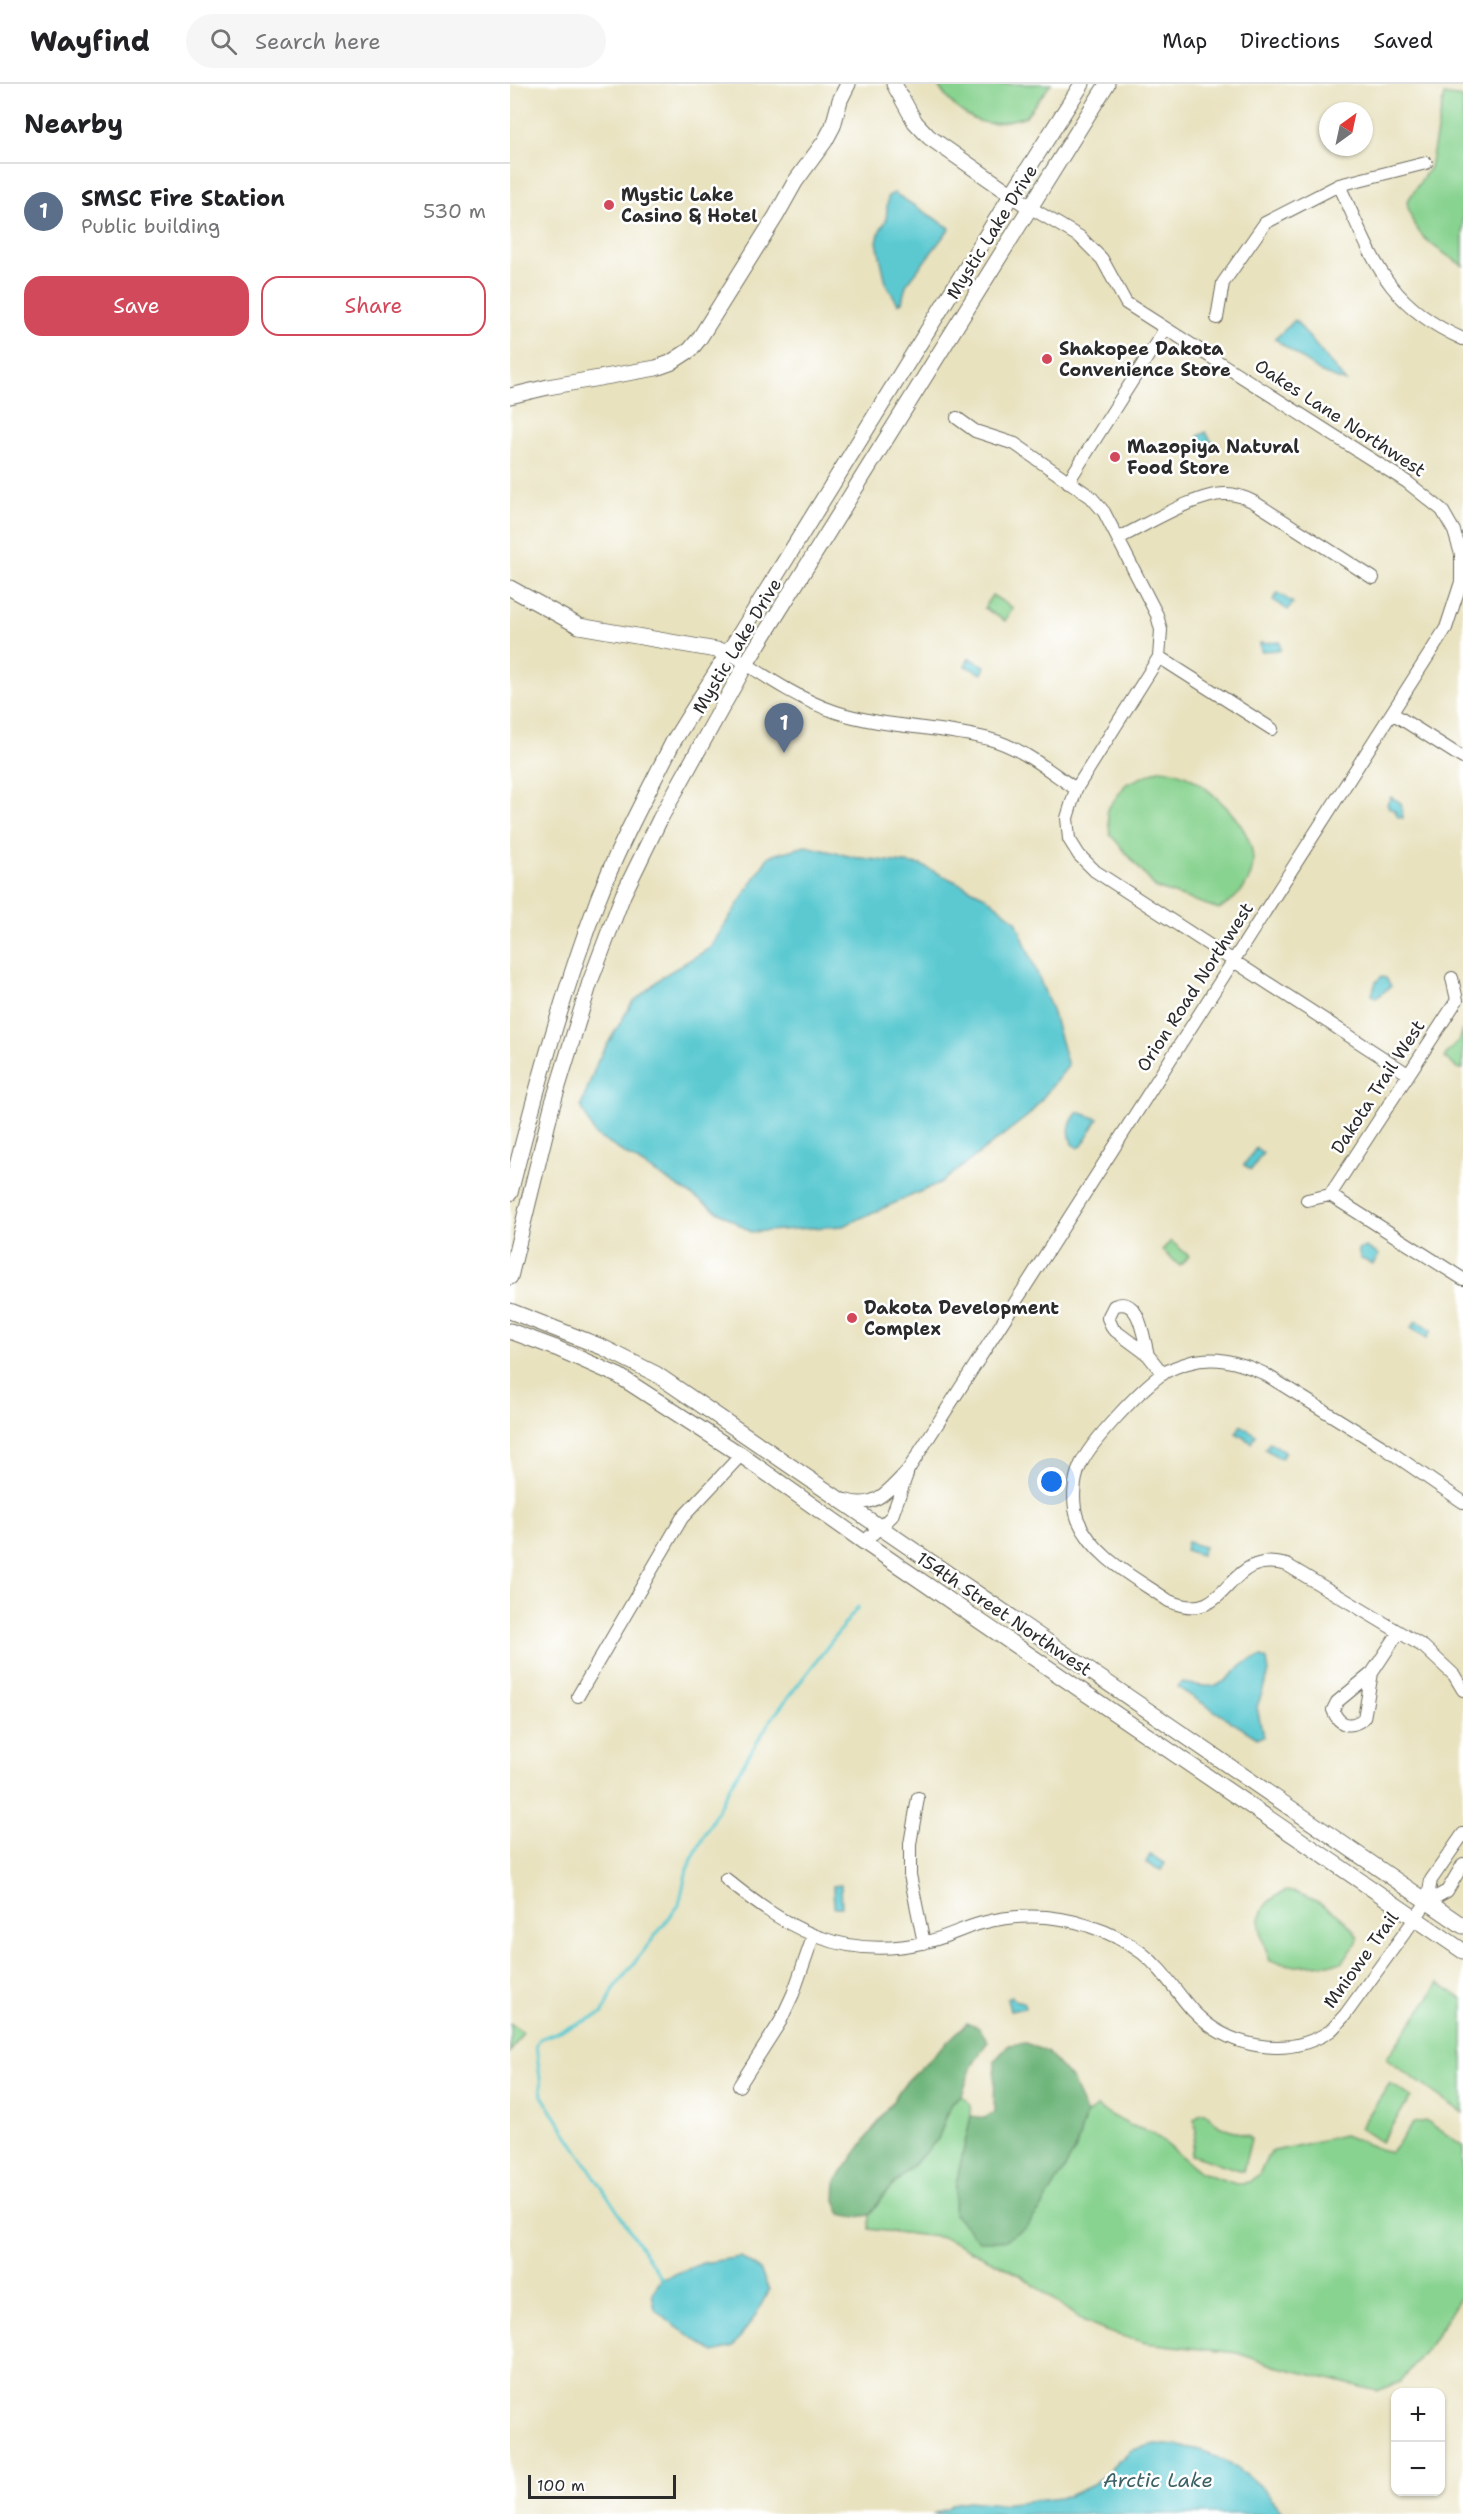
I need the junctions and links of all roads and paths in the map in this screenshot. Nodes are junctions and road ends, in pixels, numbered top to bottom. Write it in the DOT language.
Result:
graph roads {
  1 [pos="848,84"];
  2 [pos="894,84"];
  3 [pos="1082,84"];
  4 [pos="1107,84"];
  5 [pos="1426,163"];
  6 [pos="1339,184"];
  7 [pos="1012,194"];
  8 [pos="1031,208"];
  9 [pos="1217,318"];
  10 [pos="1165,328"];
  11 [pos="1463,339"];
  12 [pos="510,396"];
  13 [pos="957,418"];
  14 [pos="1068,482"];
  15 [pos="1442,510"];
  16 [pos="1119,538"];
  17 [pos="1373,578"];
  18 [pos="510,588"];
  19 [pos="728,652"];
  20 [pos="1159,657"];
  21 [pos="746,664"];
  22 [pos="1392,713"];
  23 [pos="1272,729"];
  24 [pos="1463,758"];
  25 [pos="1076,789"];
  26 [pos="1234,960"];
  27 [pos="1452,978"];
  28 [pos="1460,1002"];
  29 [pos="1408,1074"];
  30 [pos="510,1193"];
  31 [pos="1330,1195"];
  32 [pos="1307,1200"];
  33 [pos="510,1277"];
  34 [pos="1463,1279"];
  35 [pos="510,1311"];
  36 [pos="510,1331"];
  37 [pos="1148,1355"];
  38 [pos="1163,1374"];
  39 [pos="741,1455"];
  40 [pos="908,1470"];
  41 [pos="834,1497"];
  42 [pos="1463,1502"];
  43 [pos="880,1527"];
  44 [pos="864,1542"];
  45 [pos="1399,1632"];
  46 [pos="1372,1673"];
  47 [pos="1463,1690"];
  48 [pos="578,1696"];
  49 [pos="918,1798"];
  50 [pos="1463,1834"];
  51 [pos="1463,1864"];
  52 [pos="726,1879"];
  53 [pos="1427,1902"];
  54 [pos="1415,1917"];
  55 [pos="1463,1926"];
  56 [pos="813,1936"];
  57 [pos="924,1943"];
  58 [pos="1463,1951"];
  59 [pos="739,2086"];
  1 -- 12 [label="street"];
  2 -- 7 [label="street, Oakes Lane Northwest"];
  3 -- 7 [label="street, Mystic Lake Drive"];
  4 -- 8 [label="street, Mystic Lake Drive"];
  5 -- 6 [label="street"];
  6 -- 9 [label="street"];
  6 -- 11 [label="street"];
  7 -- 8 [label="street, Oakes Lane Northwest"];
  7 -- 19 [label="street, Mystic Lake Drive"];
  8 -- 10 [label="street, Oakes Lane Northwest"];
  8 -- 21 [label="street, Mystic Lake Drive"];
  10 -- 14 [label="street"];
  10 -- 15 [label="street, Oakes Lane Northwest"];
  13 -- 14 [label="street"];
  14 -- 16 [label="street"];
  15 -- 22 [label="street, Orion Road Northwest"];
  16 -- 17 [label="street"];
  16 -- 20 [label="street"];
  18 -- 19 [label="street"];
  19 -- 21 [label="street"];
  19 -- 30 [label="street, Mystic Lake Drive"];
  20 -- 23 [label="street"];
  20 -- 25 [label="street"];
  21 -- 25 [label="street"];
  21 -- 33 [label="street, Mystic Lake Drive"];
  22 -- 24 [label="street"];
  22 -- 26 [label="street, Orion Road Northwest"];
  25 -- 26 [label="street"];
  26 -- 29 [label="street"];
  26 -- 40 [label="street, Orion Road Northwest"];
  27 -- 28 [label="street"];
  28 -- 29 [label="street, Dakota Trail West"];
  29 -- 31 [label="street, Dakota Trail West"];
  31 -- 32 [label="street"];
  31 -- 34 [label="street"];
  35 -- 41 [label="street, 154th Street Northwest"];
  36 -- 39 [label="street, 154th Street Northwest"];
  37 -- 38 [label="street"];
  38 -- 42 [label="street"];
  38 -- 45 [label="street"];
  39 -- 44 [label="street, 154th Street Northwest"];
  39 -- 48 [label="street"];
  40 -- 41 [label="street, Orion Road Northwest"];
  40 -- 43 [label="street, Orion Road Northwest"];
  41 -- 43 [label="street, 154th Street Northwest"];
  43 -- 44 [label="street, Orion Road Northwest"];
  43 -- 53 [label="street, 154th Street Northwest"];
  44 -- 54 [label="street, 154th Street Northwest"];
  45 -- 46 [label="street"];
  45 -- 47 [label="street"];
  49 -- 57 [label="street"];
  50 -- 53 [label="street"];
  51 -- 53 [label="street"];
  52 -- 56 [label="street, Mniowe Trail"];
  53 -- 54 [label="street, Mniowe Trail"];
  53 -- 55 [label="street, 154th Street Northwest"];
  54 -- 57 [label="street, Mniowe Trail"];
  54 -- 58 [label="street, 154th Street Northwest"];
  56 -- 57 [label="street, Mniowe Trail"];
  56 -- 59 [label="street"];
}
